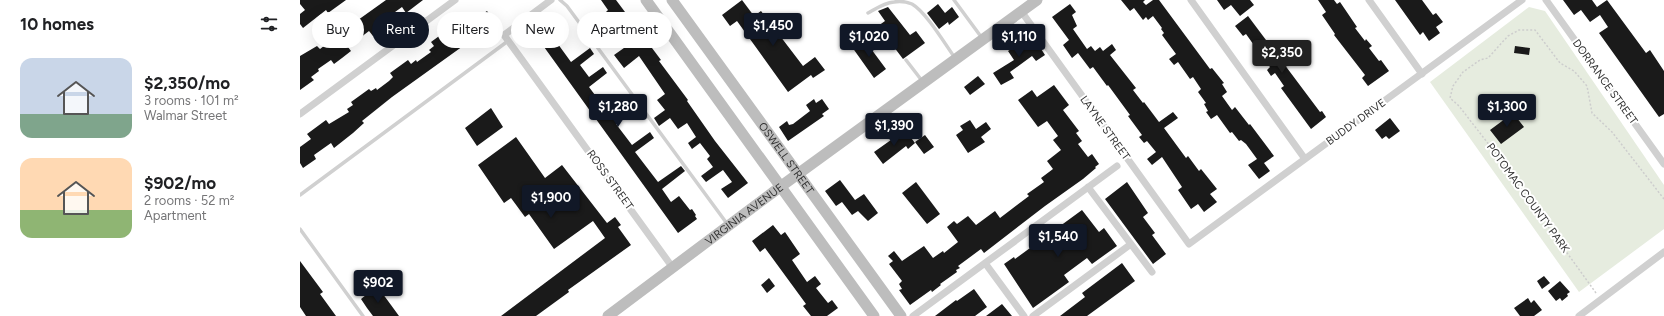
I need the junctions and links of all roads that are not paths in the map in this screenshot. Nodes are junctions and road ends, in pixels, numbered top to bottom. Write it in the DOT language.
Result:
graph roads {
  1 [pos="455,0"];
  2 [pos="551,0"];
  3 [pos="560,0"];
  4 [pos="646,0"];
  5 [pos="672,0"];
  6 [pos="954,0"];
  7 [pos="1037,0"];
  8 [pos="1190,0"];
  9 [pos="1369,0"];
  10 [pos="1522,0"];
  11 [pos="1546,0"];
  12 [pos="1021,11"];
  13 [pos="868,13"];
  14 [pos="507,38"];
  15 [pos="983,39"];
  16 [pos="956,59"];
  17 [pos="906,60"];
  18 [pos="1422,74"];
  19 [pos="923,83"];
  20 [pos="300,114"];
  21 [pos="1305,159"];
  22 [pos="1664,164"];
  23 [pos="1117,166"];
  24 [pos="798,175"];
  25 [pos="780,187"];
  26 [pos="1088,187"];
  27 [pos="300,195"];
  28 [pos="728,226"];
  29 [pos="300,229"];
  30 [pos="1131,244"];
  31 [pos="1189,244"];
  32 [pos="1664,252"];
  33 [pos="985,263"];
  34 [pos="672,268"];
  35 [pos="1152,272"];
  36 [pos="363,316"];
  37 [pos="608,316"];
  38 [pos="874,316"];
  39 [pos="901,316"];
  40 [pos="913,316"];
  41 [pos="1024,316"];
  42 [pos="1033,316"];
  43 [pos="1579,316"];
  1 -- 20 [label="street"];
  2 -- 14 [label="street"];
  3 -- 28 [label="lane"];
  4 -- 25 [label="main road, OSWELL STREET"];
  5 -- 24 [label="main road, OSWELL STREET"];
  6 -- 15 [label="lane"];
  7 -- 12 [label="main road, VIRGINIA AVENUE"];
  8 -- 21 [label="street"];
  9 -- 18 [label="street"];
  10 -- 18 [label="street, BUDDY DRIVE"];
  11 -- 22 [label="street, DORRANCE STREET"];
  12 -- 15 [label="main road, VIRGINIA AVENUE"];
  12 -- 31 [label="street, LAYNE STREET"];
  13 -- 16 [label="lane"];
  14 -- 27 [label="lane"];
  14 -- 34 [label="street, ROSS STREET"];
  15 -- 16 [label="main road, VIRGINIA AVENUE"];
  16 -- 19 [label="main road, VIRGINIA AVENUE"];
  17 -- 19 [label="lane"];
  18 -- 21 [label="street, BUDDY DRIVE"];
  19 -- 24 [label="main road, VIRGINIA AVENUE"];
  21 -- 31 [label="street, BUDDY DRIVE"];
  23 -- 26 [label="street"];
  24 -- 25 [label="main road, VIRGINIA AVENUE"];
  24 -- 39 [label="main road, OSWELL STREET"];
  25 -- 28 [label="main road, VIRGINIA AVENUE"];
  25 -- 38 [label="main road, OSWELL STREET"];
  26 -- 30 [label="street"];
  26 -- 33 [label="street"];
  28 -- 34 [label="main road, VIRGINIA AVENUE"];
  29 -- 36 [label="lane"];
  30 -- 35 [label="street"];
  30 -- 42 [label="street"];
  32 -- 43 [label="street"];
  33 -- 40 [label="street"];
  33 -- 41 [label="street"];
  34 -- 37 [label="main road, VIRGINIA AVENUE"];
}
